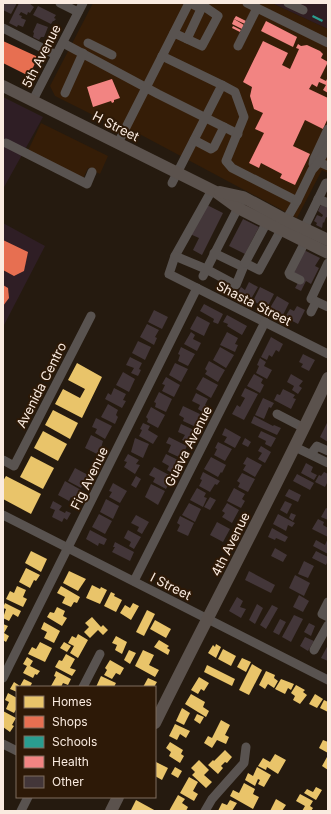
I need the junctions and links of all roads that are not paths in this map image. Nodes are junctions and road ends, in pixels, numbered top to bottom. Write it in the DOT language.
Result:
graph roads {
  1 [pos="60,3"];
  2 [pos="83,3"];
  3 [pos="189,3"];
  4 [pos="247,3"];
  5 [pos="288,3"];
  6 [pos="202,7"];
  7 [pos="257,8"];
  8 [pos="303,10"];
  9 [pos="78,12"];
  10 [pos="3,28"];
  11 [pos="174,32"];
  12 [pos="187,39"];
  13 [pos="63,43"];
  14 [pos="88,43"];
  15 [pos="328,43"];
  16 [pos="238,46"];
  17 [pos="83,53"];
  18 [pos="112,55"];
  19 [pos="56,56"];
  20 [pos="162,56"];
  21 [pos="222,85"];
  22 [pos="3,86"];
  23 [pos="146,88"];
  24 [pos="65,93"];
  25 [pos="33,100"];
  26 [pos="205,118"];
  27 [pos="224,127"];
  28 [pos="328,129"];
  29 [pos="238,134"];
  30 [pos="194,140"];
  31 [pos="6,143"];
  32 [pos="118,143"];
  33 [pos="328,146"];
  34 [pos="319,162"];
  35 [pos="328,166"];
  36 [pos="312,170"];
  37 [pos="92,172"];
  38 [pos="174,178"];
  39 [pos="328,183"];
  40 [pos="214,191"];
  41 [pos="318,199"];
  42 [pos="296,201"];
  43 [pos="240,202"];
  44 [pos="328,203"];
  45 [pos="267,222"];
  46 [pos="284,225"];
  47 [pos="304,228"];
  48 [pos="328,240"];
  49 [pos="305,242"];
  50 [pos="214,253"];
  51 [pos="328,253"];
  52 [pos="175,256"];
  53 [pos="328,263"];
  54 [pos="244,265"];
  55 [pos="204,273"];
  56 [pos="197,288"];
  57 [pos="317,288"];
  58 [pos="316,302"];
  59 [pos="328,308"];
  60 [pos="311,312"];
  61 [pos="90,316"];
  62 [pos="265,322"];
  63 [pos="328,354"];
  64 [pos="328,378"];
  65 [pos="277,414"];
  66 [pos="304,428"];
  67 [pos="295,447"];
  68 [pos="328,451"];
  69 [pos="311,454"];
  70 [pos="3,460"];
  71 [pos="328,462"];
  72 [pos="3,515"];
  73 [pos="68,548"];
  74 [pos="134,581"];
  75 [pos="328,602"];
  76 [pos="325,616"];
  77 [pos="207,618"];
  78 [pos="328,625"];
  79 [pos="314,650"];
  80 [pos="100,654"];
  81 [pos="3,678"];
  82 [pos="327,678"];
  83 [pos="84,686"];
  84 [pos="156,721"];
  85 [pos="3,744"];
  86 [pos="246,747"];
  87 [pos="16,750"];
  88 [pos="28,798"];
  89 [pos="21,811"];
  90 [pos="205,811"];
  1 -- 9 [label="street"];
  2 -- 9 [label="street, 5th Avenue"];
  3 -- 6 [label="street"];
  3 -- 11 [label="street"];
  4 -- 7 [label="street"];
  5 -- 8 [label="street"];
  6 -- 12 [label="street"];
  6 -- 12 [label="street"];
  7 -- 15 [label="street"];
  7 -- 16 [label="street"];
  9 -- 13 [label="street, 5th Avenue"];
  10 -- 19 [label="street"];
  11 -- 12 [label="street"];
  11 -- 20 [label="street"];
  13 -- 17 [label="street"];
  13 -- 19 [label="street, 5th Avenue"];
  14 -- 18 [label="street"];
  17 -- 23 [label="street"];
  17 -- 24 [label="street"];
  19 -- 25 [label="street, 5th Avenue"];
  20 -- 21 [label="street"];
  20 -- 23 [label="street"];
  21 -- 26 [label="street"];
  21 -- 29 [label="street"];
  22 -- 25 [label="main road, H Street"];
  23 -- 26 [label="street"];
  23 -- 32 [label="street"];
  25 -- 32 [label="main road, H Street"];
  26 -- 27 [label="street"];
  26 -- 30 [label="street"];
  27 -- 29 [label="street"];
  27 -- 30 [label="street"];
  28 -- 36 [label="street"];
  29 -- 42 [label="street"];
  30 -- 38 [label="street"];
  31 -- 37 [label="street"];
  32 -- 38 [label="main road, H Street"];
  33 -- 34 [label="street"];
  34 -- 35 [label="street"];
  34 -- 36 [label="street"];
  36 -- 42 [label="street"];
  38 -- 40 [label="main road, H Street"];
  39 -- 41 [label="street"];
  40 -- 43 [label="main road, H Street"];
  40 -- 52 [label="street"];
  41 -- 44 [label="street"];
  41 -- 47 [label="street"];
  42 -- 46 [label="street"];
  43 -- 45 [label="main road, H Street"];
  43 -- 46 [label="main road, H Street"];
  43 -- 50 [label="street"];
  45 -- 46 [label="main road, H Street"];
  45 -- 54 [label="street"];
  46 -- 47 [label="main road, H Street"];
  46 -- 49 [label="main road, H Street"];
  46 -- 54 [label="street"];
  47 -- 48 [label="main road, H Street"];
  49 -- 51 [label="main road, H Street"];
  49 -- 57 [label="street"];
  50 -- 54 [label="street"];
  50 -- 55 [label="street"];
  52 -- 55 [label="street"];
  52 -- 56 [label="street, Shasta Street"];
  53 -- 57 [label="street"];
  54 -- 55 [label="street"];
  56 -- 62 [label="street, Shasta Street"];
  56 -- 73 [label="street, Fig Avenue"];
  57 -- 58 [label="street"];
  58 -- 59 [label="street"];
  58 -- 60 [label="street"];
  61 -- 70 [label="street, Avenida Centro"];
  62 -- 63 [label="street, Shasta Street"];
  62 -- 74 [label="street, Guava Avenue"];
  64 -- 66 [label="main road, 4th Avenue"];
  65 -- 66 [label="street"];
  66 -- 67 [label="main road, 4th Avenue"];
  67 -- 69 [label="street"];
  67 -- 77 [label="main road, 4th Avenue"];
  68 -- 69 [label="street"];
  69 -- 71 [label="street"];
  72 -- 73 [label="street, I Street"];
  73 -- 74 [label="street, I Street"];
  73 -- 81 [label="street, Fig Avenue"];
  74 -- 77 [label="street, I Street"];
  75 -- 76 [label="street"];
  77 -- 82 [label="street, I Street"];
  77 -- 84 [label="main road, 4th Avenue"];
  78 -- 79 [label="street"];
  80 -- 83 [label="street"];
  85 -- 87 [label="street"];
  86 -- 90 [label="street"];
  88 -- 89 [label="street"];
}
